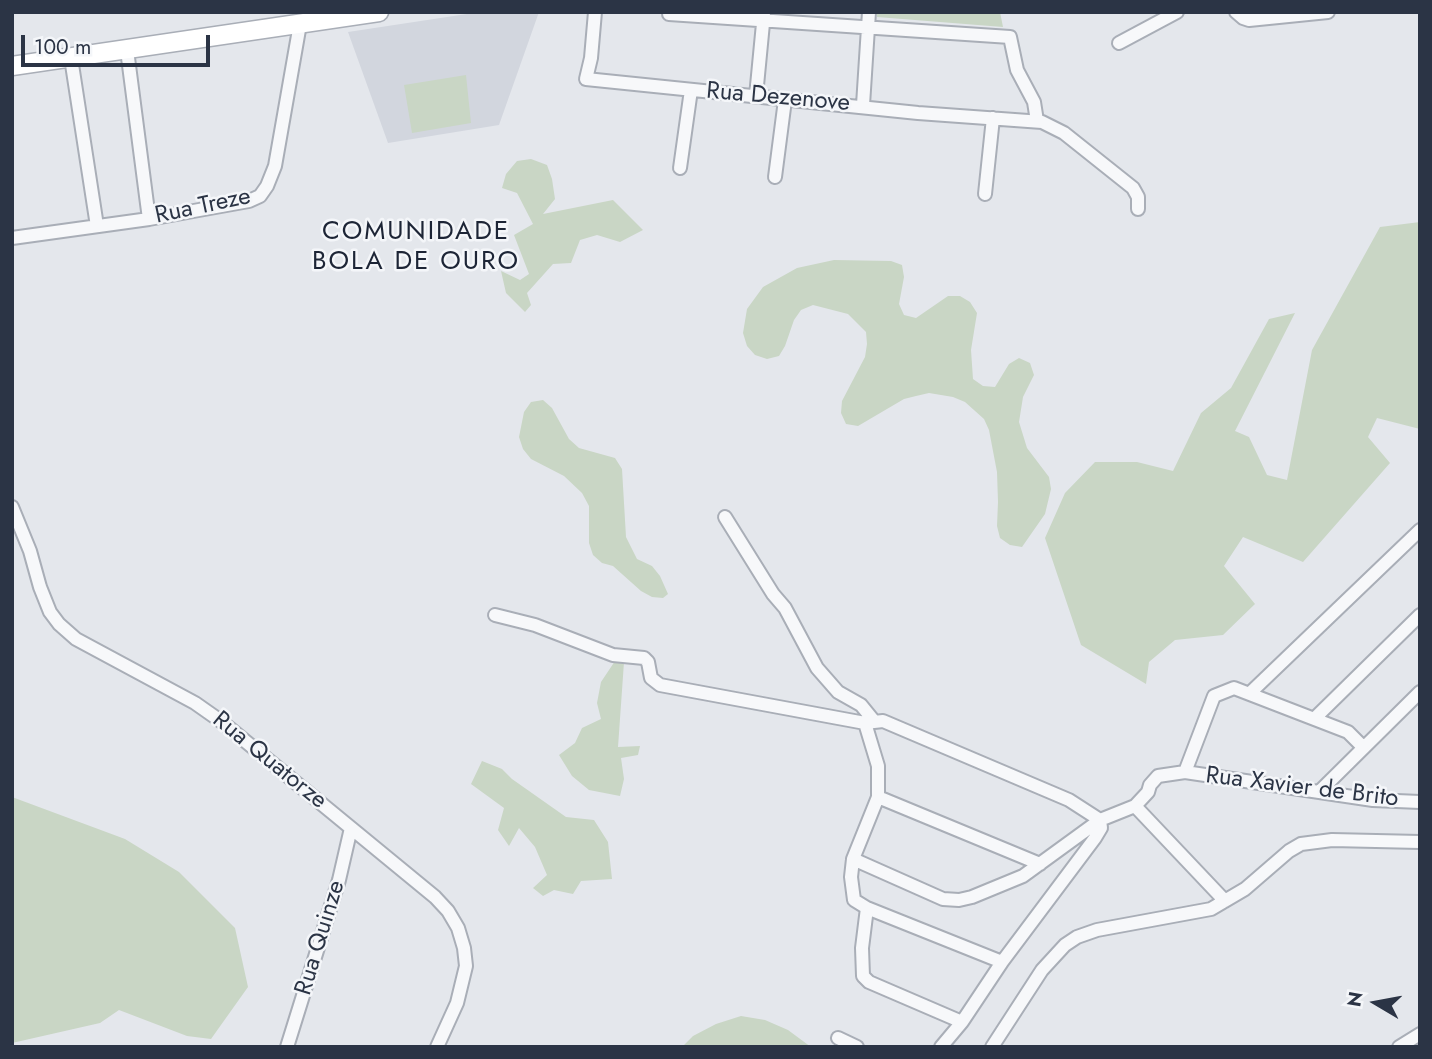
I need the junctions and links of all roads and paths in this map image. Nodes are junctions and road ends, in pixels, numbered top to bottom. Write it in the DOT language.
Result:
graph roads {
  1 [pos="379,12"];
  2 [pos="595,12"];
  3 [pos="869,12"];
  4 [pos="1178,12"];
  5 [pos="1236,12"];
  6 [pos="1328,12"];
  7 [pos="669,14"];
  8 [pos="764,16"];
  9 [pos="300,24"];
  10 [pos="868,27"];
  11 [pos="1119,43"];
  12 [pos="127,50"];
  13 [pos="71,58"];
  14 [pos="12,66"];
  15 [pos="691,90"];
  16 [pos="756,96"];
  17 [pos="785,100"];
  18 [pos="863,105"];
  19 [pos="993,118"];
  20 [pos="1037,121"];
  21 [pos="680,169"];
  22 [pos="775,177"];
  23 [pos="985,194"];
  24 [pos="1138,209"];
  25 [pos="149,219"];
  26 [pos="97,226"];
  27 [pos="12,238"];
  28 [pos="12,508"];
  29 [pos="724,517"];
  30 [pos="1420,530"];
  31 [pos="495,615"];
  32 [pos="1420,615"];
  33 [pos="1420,692"];
  34 [pos="1250,693"];
  35 [pos="1315,718"];
  36 [pos="870,722"];
  37 [pos="1363,747"];
  38 [pos="1185,772"];
  39 [pos="1319,792"];
  40 [pos="878,797"];
  41 [pos="1420,802"];
  42 [pos="1135,806"];
  43 [pos="1101,821"];
  44 [pos="351,828"];
  45 [pos="1420,842"];
  46 [pos="853,859"];
  47 [pos="1040,864"];
  48 [pos="1225,901"];
  49 [pos="867,908"];
  50 [pos="1002,962"];
  51 [pos="962,1022"];
  52 [pos="1420,1034"];
  53 [pos="838,1038"];
  54 [pos="287,1047"];
  55 [pos="438,1047"];
  56 [pos="857,1047"];
  57 [pos="941,1047"];
  58 [pos="992,1047"];
  59 [pos="1399,1047"];
  1 -- 9 [label="street"];
  2 -- 15 [label="street, Rua Dezenove"];
  3 -- 10 [label="street"];
  4 -- 11 [label="street"];
  5 -- 6 [label="street"];
  7 -- 8 [label="street"];
  8 -- 10 [label="street"];
  8 -- 16 [label="street"];
  9 -- 12 [label="street"];
  9 -- 25 [label="street, Rua Treze"];
  10 -- 18 [label="street"];
  10 -- 20 [label="street"];
  12 -- 13 [label="street"];
  12 -- 25 [label="street"];
  13 -- 14 [label="street"];
  13 -- 26 [label="street"];
  15 -- 16 [label="street, Rua Dezenove"];
  15 -- 21 [label="street"];
  16 -- 17 [label="street, Rua Dezenove"];
  17 -- 18 [label="street, Rua Dezenove"];
  17 -- 22 [label="street"];
  18 -- 19 [label="street, Rua Dezenove"];
  19 -- 20 [label="street, Rua Dezenove"];
  19 -- 23 [label="street"];
  20 -- 24 [label="street, Rua Dezenove"];
  25 -- 26 [label="street, Rua Treze"];
  26 -- 27 [label="street, Rua Treze"];
  28 -- 44 [label="street, Rua Quatorze"];
  29 -- 36 [label="street"];
  30 -- 34 [label="street"];
  31 -- 36 [label="street"];
  32 -- 35 [label="street"];
  33 -- 37 [label="street"];
  34 -- 35 [label="street"];
  34 -- 38 [label="street"];
  35 -- 37 [label="street"];
  36 -- 40 [label="street"];
  36 -- 43 [label="street"];
  37 -- 39 [label="street"];
  38 -- 39 [label="street, Rua Xavier de Brito"];
  38 -- 42 [label="street"];
  39 -- 41 [label="street, Rua Xavier de Brito"];
  40 -- 46 [label="street"];
  40 -- 47 [label="street"];
  42 -- 43 [label="street"];
  42 -- 48 [label="street"];
  43 -- 47 [label="street"];
  43 -- 50 [label="street"];
  44 -- 54 [label="street, Rua Quinze"];
  44 -- 55 [label="street, Rua Quatorze"];
  45 -- 48 [label="street"];
  46 -- 47 [label="street"];
  46 -- 49 [label="street"];
  48 -- 58 [label="street"];
  49 -- 50 [label="street"];
  49 -- 51 [label="street"];
  50 -- 51 [label="street"];
  51 -- 57 [label="street"];
  52 -- 59 [label="street"];
  53 -- 56 [label="street"];
}
